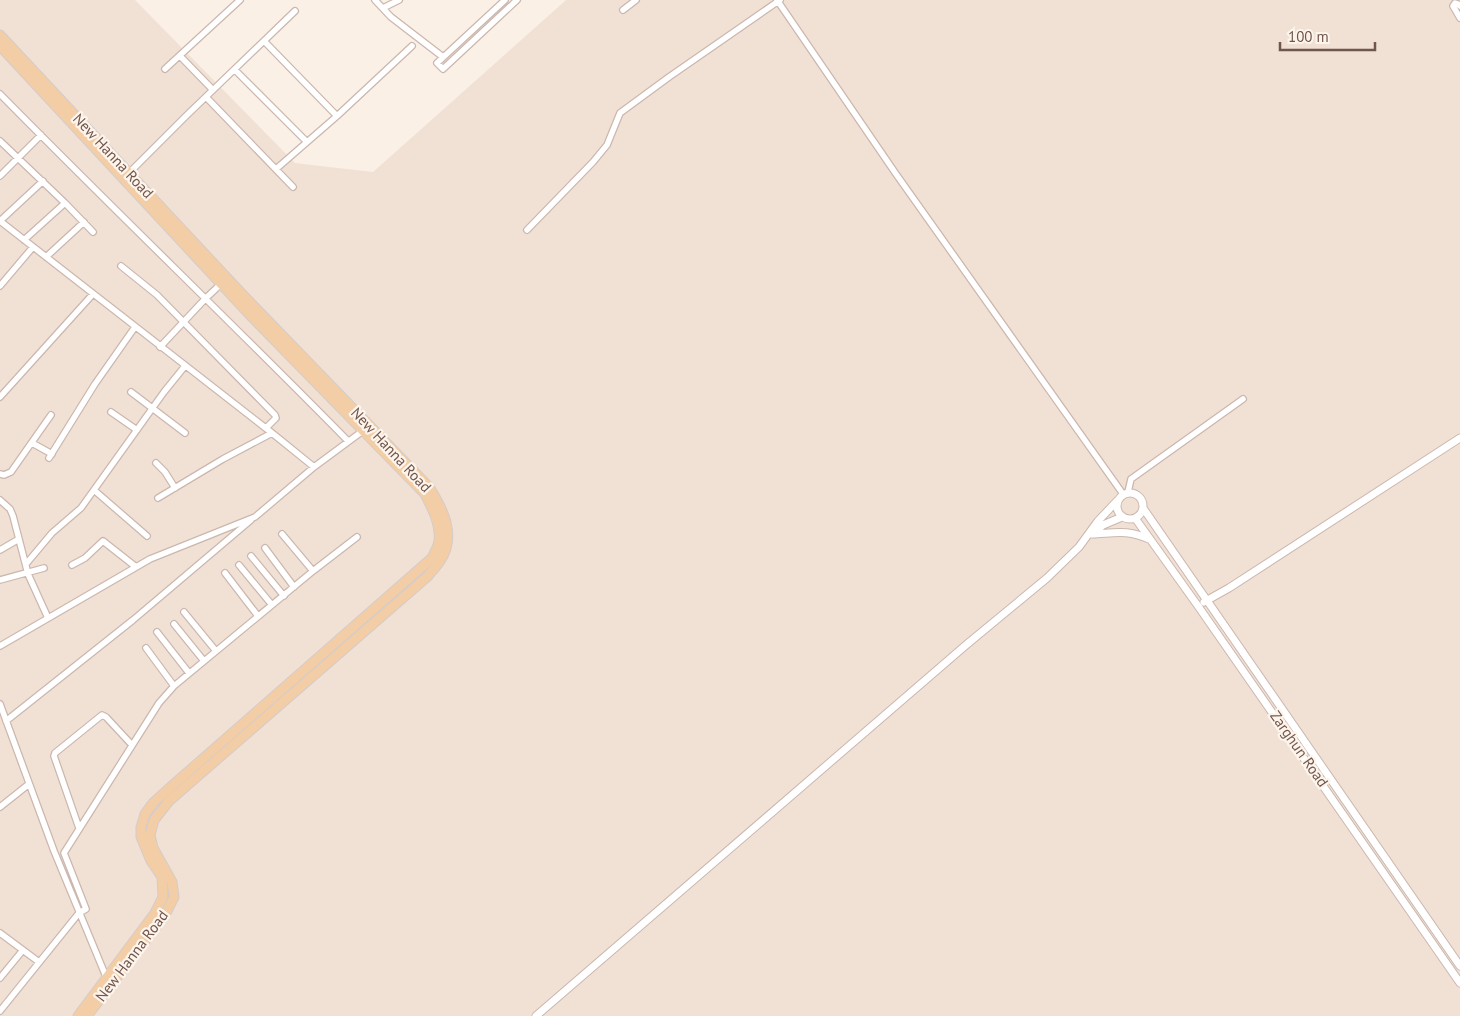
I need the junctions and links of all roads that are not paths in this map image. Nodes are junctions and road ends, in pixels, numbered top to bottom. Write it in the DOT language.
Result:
graph roads {
  1 [pos="240,0"];
  2 [pos="376,0"];
  3 [pos="399,0"];
  4 [pos="505,0"];
  5 [pos="517,0"];
  6 [pos="636,0"];
  7 [pos="778,0"];
  8 [pos="1460,6"];
  9 [pos="383,8"];
  10 [pos="623,10"];
  11 [pos="295,11"];
  12 [pos="1460,18"];
  13 [pos="0,35"];
  14 [pos="264,41"];
  15 [pos="0,46"];
  16 [pos="412,46"];
  17 [pos="180,56"];
  18 [pos="443,57"];
  19 [pos="165,69"];
  20 [pos="235,70"];
  21 [pos="213,90"];
  22 [pos="0,94"];
  23 [pos="206,97"];
  24 [pos="337,116"];
  25 [pos="41,135"];
  26 [pos="0,141"];
  27 [pos="306,142"];
  28 [pos="18,158"];
  29 [pos="276,169"];
  30 [pos="129,173"];
  31 [pos="0,176"];
  32 [pos="42,181"];
  33 [pos="293,188"];
  34 [pos="66,203"];
  35 [pos="0,221"];
  36 [pos="84,222"];
  37 [pos="527,230"];
  38 [pos="93,232"];
  39 [pos="24,240"];
  40 [pos="34,247"];
  41 [pos="46,257"];
  42 [pos="121,266"];
  43 [pos="224,281"];
  44 [pos="0,286"];
  45 [pos="93,294"];
  46 [pos="206,298"];
  47 [pos="183,322"];
  48 [pos="135,327"];
  49 [pos="160,347"];
  50 [pos="185,366"];
  51 [pos="131,392"];
  52 [pos="0,398"];
  53 [pos="1243,399"];
  54 [pos="152,408"];
  55 [pos="111,412"];
  56 [pos="51,416"];
  57 [pos="266,428"];
  58 [pos="366,428"];
  59 [pos="137,430"];
  60 [pos="185,433"];
  61 [pos="272,433"];
  62 [pos="1460,438"];
  63 [pos="348,441"];
  64 [pos="32,443"];
  65 [pos="156,463"];
  66 [pos="314,467"];
  67 [pos="0,474"];
  68 [pos="175,488"];
  69 [pos="94,490"];
  70 [pos="1125,493"];
  71 [pos="158,498"];
  72 [pos="0,500"];
  73 [pos="1117,501"];
  74 [pos="1143,508"];
  75 [pos="255,517"];
  76 [pos="1122,517"];
  77 [pos="1135,518"];
  78 [pos="282,534"];
  79 [pos="1090,535"];
  80 [pos="147,536"];
  81 [pos="357,537"];
  82 [pos="19,539"];
  83 [pos="1150,540"];
  84 [pos="264,548"];
  85 [pos="0,550"];
  86 [pos="251,556"];
  87 [pos="26,564"];
  88 [pos="72,565"];
  89 [pos="239,565"];
  90 [pos="136,567"];
  91 [pos="44,568"];
  92 [pos="312,571"];
  93 [pos="225,573"];
  94 [pos="28,574"];
  95 [pos="0,580"];
  96 [pos="294,587"];
  97 [pos="284,596"];
  98 [pos="1206,600"];
  99 [pos="272,605"];
  100 [pos="1198,606"];
  101 [pos="184,612"];
  102 [pos="258,616"];
  103 [pos="48,618"];
  104 [pos="174,624"];
  105 [pos="157,632"];
  106 [pos="0,646"];
  107 [pos="146,648"];
  108 [pos="216,651"];
  109 [pos="204,661"];
  110 [pos="189,673"];
  111 [pos="174,686"];
  112 [pos="0,704"];
  113 [pos="6,722"];
  114 [pos="132,745"];
  115 [pos="29,784"];
  116 [pos="0,807"];
  117 [pos="80,828"];
  118 [pos="80,913"];
  119 [pos="0,933"];
  120 [pos="24,950"];
  121 [pos="39,962"];
  122 [pos="1460,966"];
  123 [pos="0,978"];
  124 [pos="108,982"];
  125 [pos="1460,982"];
  126 [pos="0,1011"];
  127 [pos="78,1016"];
  128 [pos="87,1016"];
  129 [pos="536,1016"];
  1 -- 17 [label="street"];
  2 -- 9 [label="street"];
  3 -- 9 [label="street"];
  4 -- 18 [label="street"];
  5 -- 18 [label="street"];
  6 -- 10 [label="street"];
  7 -- 37 [label="street"];
  7 -- 70 [label="street"];
  8 -- 12 [label="street"];
  9 -- 18 [label="street"];
  11 -- 14 [label="street"];
  13 -- 30 [label="main road, New Hanna Road"];
  14 -- 20 [label="street"];
  14 -- 24 [label="street"];
  15 -- 43 [label="main road, New Hanna Road"];
  16 -- 24 [label="street"];
  17 -- 19 [label="street"];
  17 -- 21 [label="street"];
  20 -- 21 [label="street"];
  20 -- 27 [label="street"];
  21 -- 23 [label="street"];
  22 -- 25 [label="street"];
  23 -- 29 [label="street"];
  23 -- 30 [label="street"];
  24 -- 27 [label="street"];
  25 -- 28 [label="street"];
  25 -- 46 [label="street"];
  26 -- 28 [label="street"];
  27 -- 29 [label="street"];
  28 -- 31 [label="street"];
  28 -- 32 [label="street"];
  29 -- 33 [label="street"];
  30 -- 43 [label="main road, New Hanna Road"];
  32 -- 34 [label="street"];
  32 -- 35 [label="street"];
  34 -- 36 [label="street"];
  34 -- 39 [label="street"];
  35 -- 39 [label="street"];
  36 -- 38 [label="street"];
  36 -- 41 [label="street"];
  39 -- 40 [label="street"];
  40 -- 41 [label="street"];
  40 -- 44 [label="street"];
  41 -- 45 [label="street"];
  42 -- 47 [label="street"];
  43 -- 46 [label="street"];
  43 -- 58 [label="main road, New Hanna Road"];
  45 -- 48 [label="street"];
  45 -- 52 [label="street"];
  46 -- 47 [label="street"];
  46 -- 63 [label="street"];
  47 -- 49 [label="street"];
  47 -- 57 [label="street"];
  48 -- 49 [label="street"];
  48 -- 64 [label="street"];
  49 -- 50 [label="street"];
  50 -- 54 [label="street"];
  50 -- 57 [label="street"];
  51 -- 54 [label="street"];
  53 -- 70 [label="street"];
  54 -- 59 [label="street"];
  54 -- 60 [label="street"];
  55 -- 59 [label="street"];
  56 -- 64 [label="street"];
  57 -- 61 [label="street"];
  58 -- 63 [label="street"];
  58 -- 124 [label="main road, New Hanna Road"];
  59 -- 69 [label="street"];
  61 -- 66 [label="street"];
  61 -- 68 [label="street"];
  62 -- 98 [label="street"];
  63 -- 66 [label="street"];
  64 -- 67 [label="street"];
  65 -- 68 [label="street"];
  66 -- 75 [label="street"];
  68 -- 71 [label="street"];
  69 -- 80 [label="street"];
  69 -- 87 [label="street"];
  70 -- 73 [label="street"];
  70 -- 74 [label="street"];
  72 -- 82 [label="street"];
  73 -- 76 [label="street"];
  73 -- 79 [label="street"];
  74 -- 77 [label="street"];
  74 -- 98 [label="street"];
  75 -- 90 [label="street"];
  75 -- 113 [label="street"];
  76 -- 77 [label="street"];
  76 -- 79 [label="street"];
  77 -- 83 [label="street, Zarghun Road"];
  78 -- 92 [label="street"];
  79 -- 83 [label="street"];
  79 -- 129 [label="street"];
  81 -- 92 [label="street"];
  82 -- 85 [label="street"];
  82 -- 87 [label="street"];
  83 -- 100 [label="street, Zarghun Road"];
  84 -- 96 [label="street"];
  86 -- 97 [label="street"];
  87 -- 94 [label="street"];
  88 -- 90 [label="street"];
  89 -- 99 [label="street"];
  90 -- 103 [label="street"];
  91 -- 94 [label="street"];
  92 -- 96 [label="street"];
  93 -- 102 [label="street"];
  94 -- 95 [label="street"];
  94 -- 103 [label="street"];
  96 -- 97 [label="street"];
  97 -- 99 [label="street"];
  98 -- 100 [label="street"];
  98 -- 122 [label="street"];
  99 -- 102 [label="street"];
  100 -- 125 [label="street, Zarghun Road"];
  101 -- 108 [label="street"];
  102 -- 108 [label="street"];
  103 -- 106 [label="street"];
  104 -- 109 [label="street"];
  105 -- 110 [label="street"];
  107 -- 111 [label="street"];
  108 -- 109 [label="street"];
  109 -- 110 [label="street"];
  110 -- 111 [label="street"];
  111 -- 114 [label="street"];
  112 -- 113 [label="street"];
  113 -- 115 [label="street"];
  114 -- 117 [label="street"];
  114 -- 117 [label="street"];
  115 -- 116 [label="street"];
  115 -- 118 [label="street"];
  117 -- 118 [label="street"];
  118 -- 121 [label="street"];
  118 -- 124 [label="street"];
  119 -- 120 [label="street"];
  120 -- 121 [label="street"];
  120 -- 123 [label="street"];
  121 -- 126 [label="street"];
  124 -- 127 [label="main road, New Hanna Road"];
  124 -- 128 [label="main road, New Hanna Road"];
}
